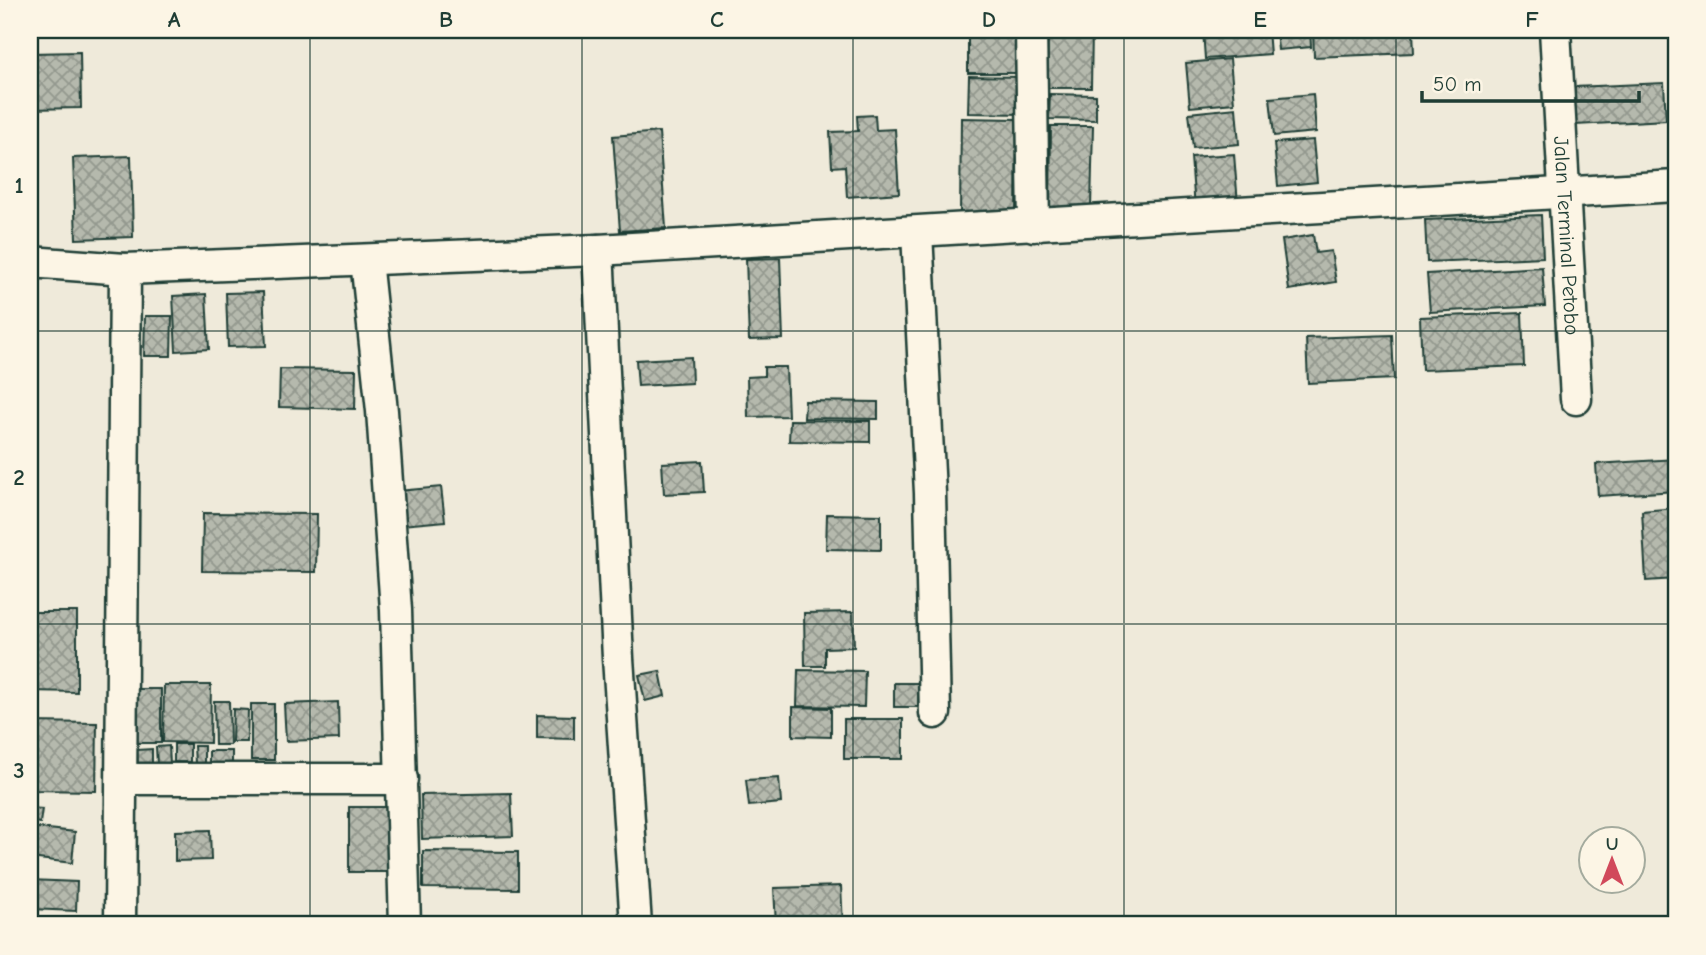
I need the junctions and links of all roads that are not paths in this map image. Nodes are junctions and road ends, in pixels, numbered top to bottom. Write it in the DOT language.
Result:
graph roads {
  1 [pos="1031,30"];
  2 [pos="1555,30"];
  3 [pos="1676,186"];
  4 [pos="1565,193"];
  5 [pos="1034,226"];
  6 [pos="917,232"];
  7 [pos="598,250"];
  8 [pos="366,260"];
  9 [pos="30,262"];
  10 [pos="125,269"];
  11 [pos="1576,399"];
  12 [pos="935,713"];
  13 [pos="122,779"];
  14 [pos="402,779"];
  15 [pos="120,925"];
  16 [pos="405,925"];
  17 [pos="636,925"];
  1 -- 5 [label="street"];
  2 -- 4 [label="street, Jalan Terminal Petobo"];
  3 -- 4 [label="street"];
  4 -- 5 [label="street"];
  4 -- 11 [label="street, Jalan Terminal Petobo"];
  5 -- 6 [label="street"];
  6 -- 7 [label="street"];
  6 -- 12 [label="street"];
  7 -- 8 [label="street"];
  7 -- 17 [label="street"];
  8 -- 10 [label="street"];
  8 -- 14 [label="street"];
  9 -- 10 [label="street"];
  10 -- 13 [label="street"];
  13 -- 14 [label="street"];
  13 -- 15 [label="street"];
  14 -- 16 [label="street"];
}
